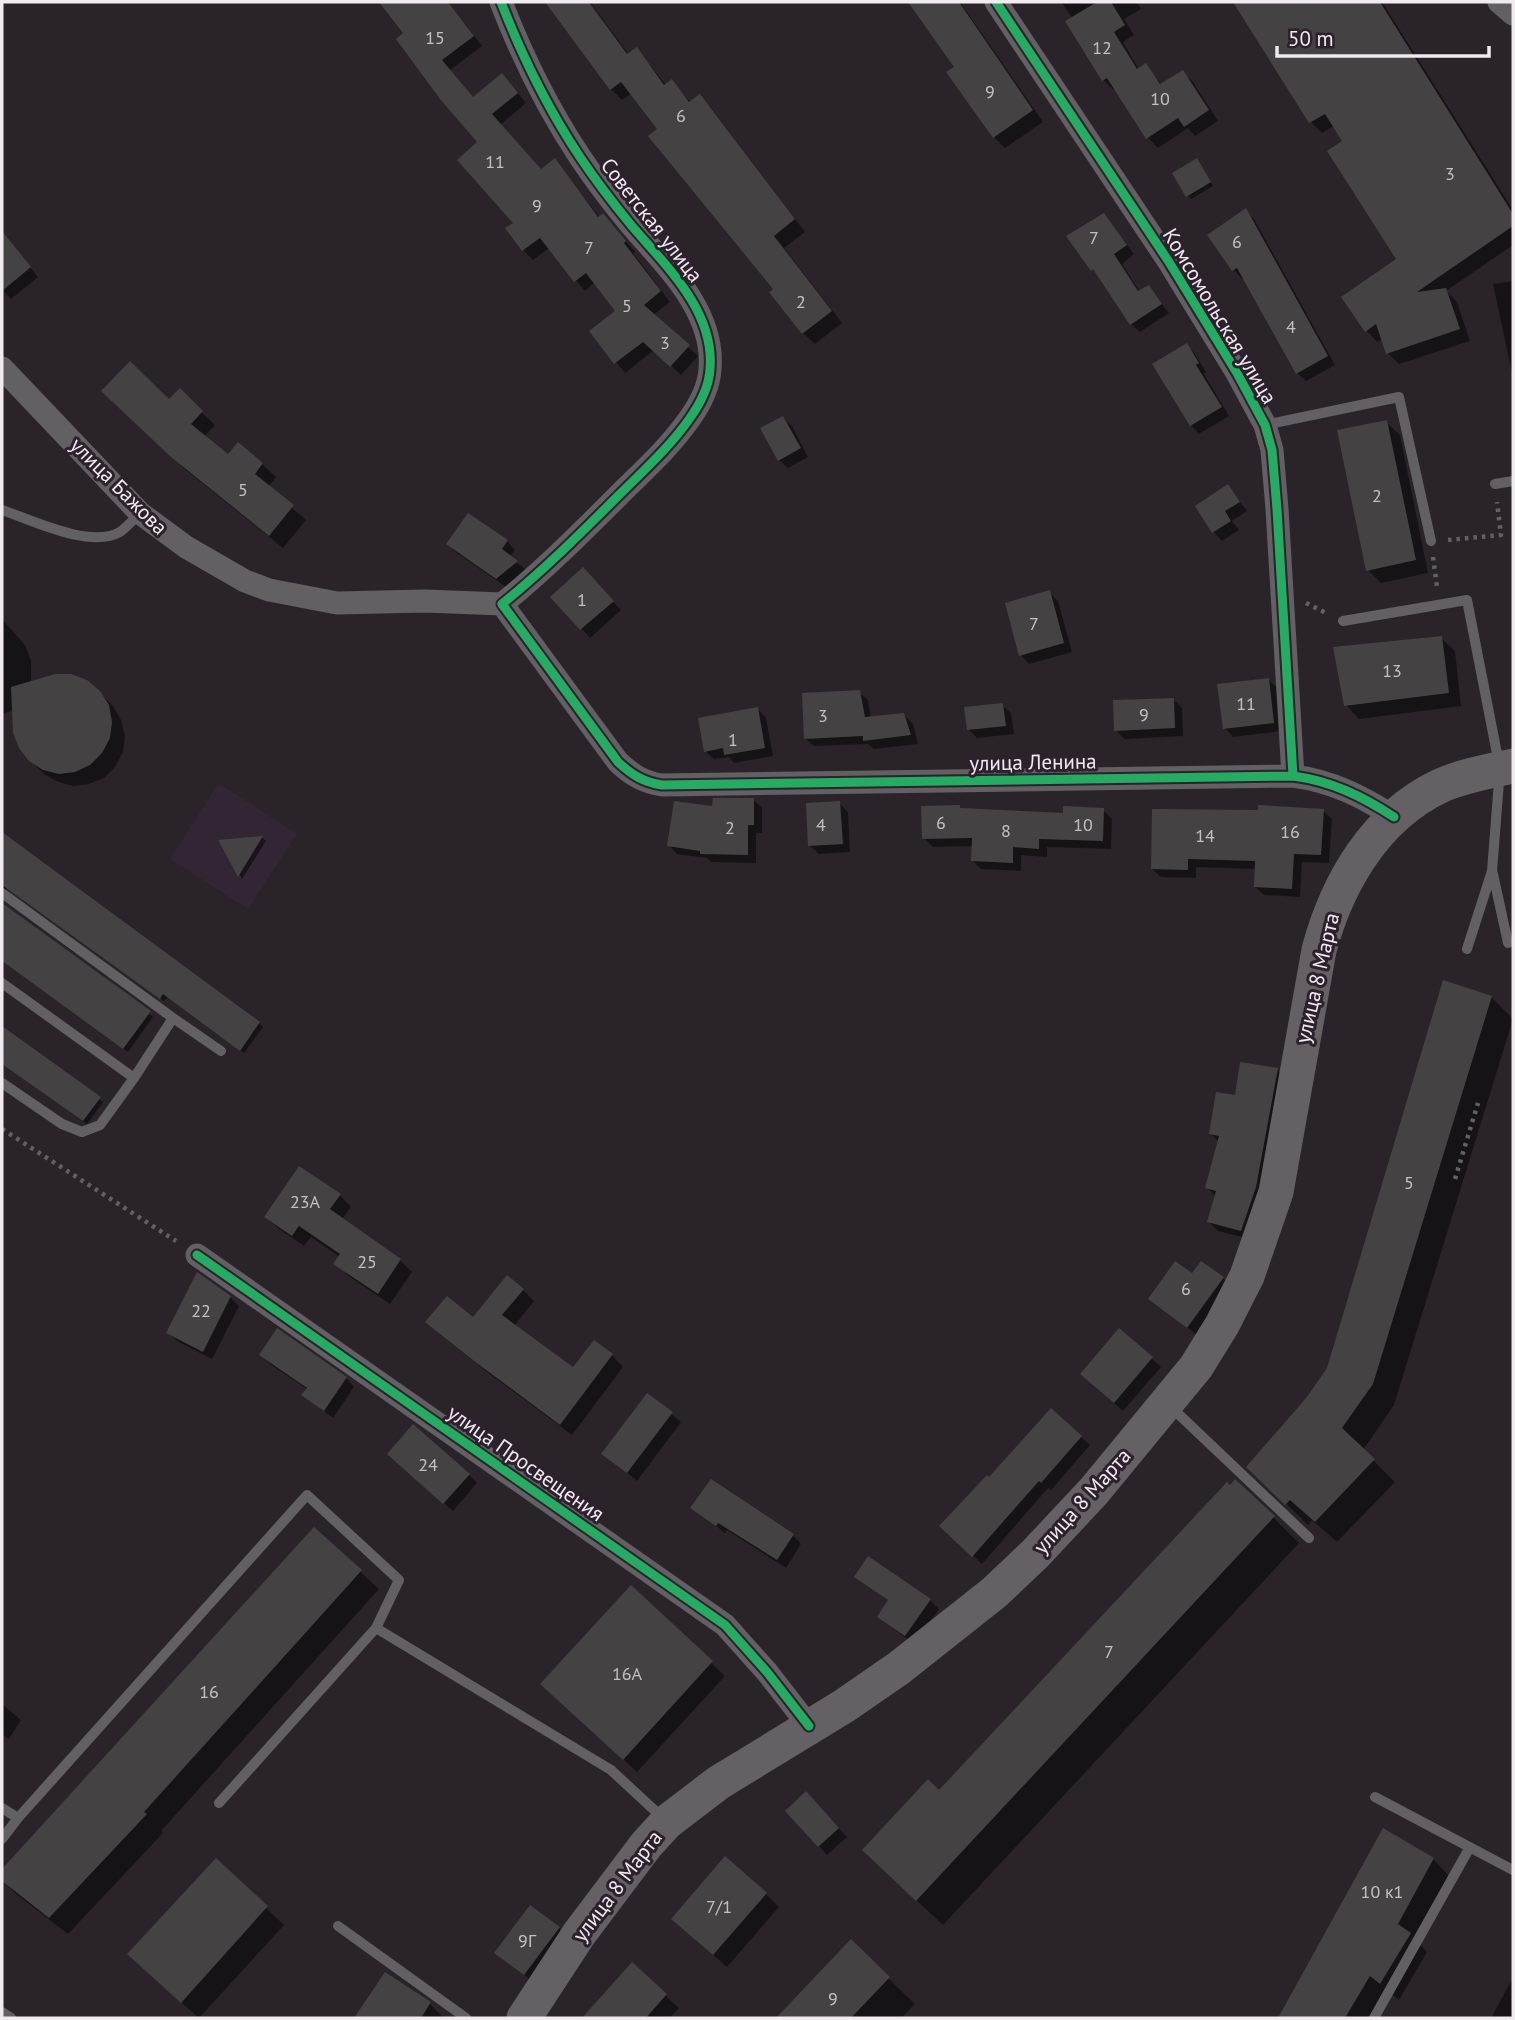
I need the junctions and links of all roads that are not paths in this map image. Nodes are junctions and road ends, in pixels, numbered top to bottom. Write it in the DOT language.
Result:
graph roads {
  1 [pos="501,2"];
  2 [pos="996,2"];
  3 [pos="1499,2"];
  4 [pos="1513,14"];
  5 [pos="2,368"];
  6 [pos="1265,425"];
  7 [pos="1513,481"];
  8 [pos="1495,484"];
  9 [pos="2,510"];
  10 [pos="141,513"];
  11 [pos="1431,541"];
  12 [pos="502,604"];
  13 [pos="1343,621"];
  14 [pos="1507,768"];
  15 [pos="1293,776"];
  16 [pos="1394,817"];
  17 [pos="1492,871"];
  18 [pos="2,893"];
  19 [pos="1508,943"];
  20 [pos="1467,949"];
  21 [pos="2,983"];
  22 [pos="173,1018"];
  23 [pos="221,1051"];
  24 [pos="134,1078"];
  25 [pos="2,1083"];
  26 [pos="197,1255"];
  27 [pos="1168,1403"];
  28 [pos="1308,1538"];
  29 [pos="376,1628"];
  30 [pos="809,1726"];
  31 [pos="1376,1797"];
  32 [pos="219,1803"];
  33 [pos="2,1808"];
  34 [pos="18,1818"];
  35 [pos="667,1822"];
  36 [pos="2,1839"];
  37 [pos="1470,1847"];
  38 [pos="1513,1870"];
  39 [pos="338,1926"];
  40 [pos="2,2012"];
  41 [pos="10,2018"];
  42 [pos="466,2018"];
  43 [pos="524,2018"];
  44 [pos="1374,2018"];
  1 -- 12 [label="street, Советская улица"];
  2 -- 6 [label="street, Комсомольская улица"];
  3 -- 4 [label="street"];
  5 -- 10 [label="street, улица Бажова"];
  6 -- 11 [label="lane"];
  6 -- 15 [label="street, Комсомольская улица"];
  7 -- 8 [label="lane"];
  9 -- 10 [label="lane"];
  10 -- 12 [label="street, улица Бажова"];
  12 -- 15 [label="street, улица Ленина"];
  13 -- 14 [label="lane"];
  14 -- 16 [label="main road"];
  14 -- 17 [label="lane"];
  15 -- 16 [label="street, улица Ленина"];
  16 -- 27 [label="main road, улица 8 Марта"];
  17 -- 19 [label="lane"];
  17 -- 20 [label="lane"];
  18 -- 22 [label="lane"];
  21 -- 24 [label="lane"];
  22 -- 23 [label="lane"];
  22 -- 24 [label="lane"];
  24 -- 25 [label="lane"];
  26 -- 30 [label="street, улица Просвещения"];
  27 -- 28 [label="lane"];
  27 -- 30 [label="main road, улица 8 Марта"];
  29 -- 32 [label="lane"];
  29 -- 34 [label="lane"];
  29 -- 35 [label="lane"];
  30 -- 35 [label="main road, улица 8 Марта"];
  31 -- 37 [label="lane"];
  33 -- 34 [label="lane"];
  34 -- 36 [label="lane"];
  35 -- 43 [label="main road, улица 8 Марта"];
  37 -- 38 [label="lane"];
  37 -- 44 [label="lane"];
  39 -- 42 [label="lane"];
  40 -- 41 [label="lane"];
}
